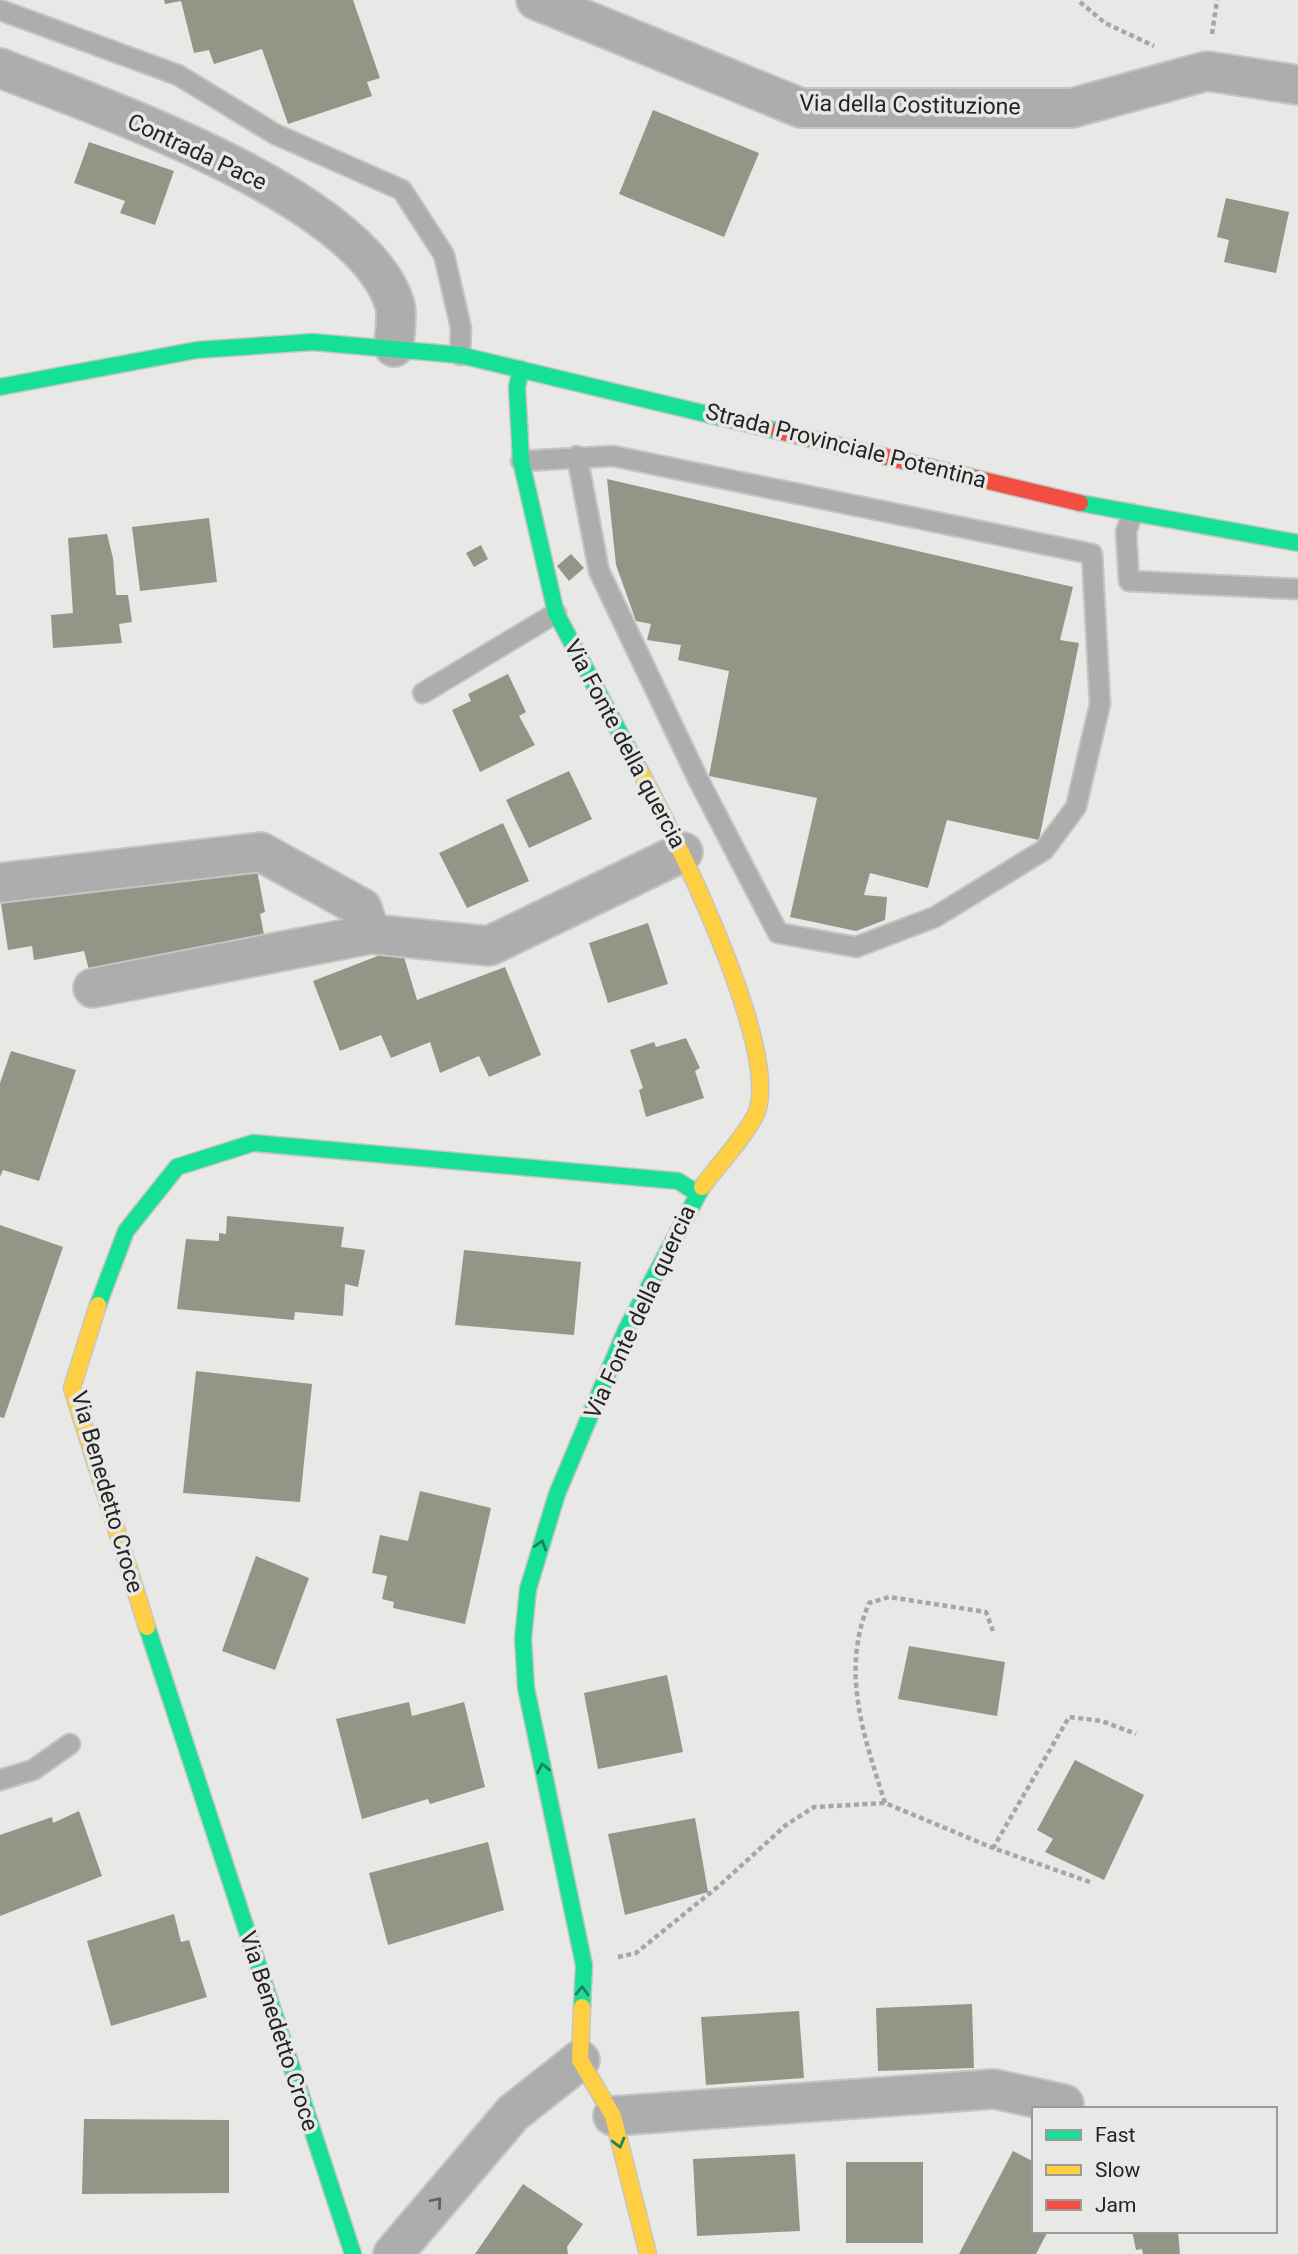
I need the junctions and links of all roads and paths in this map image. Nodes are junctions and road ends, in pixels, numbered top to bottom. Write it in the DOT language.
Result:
graph roads {
  1 [pos="536,0"];
  2 [pos="1080,2"];
  3 [pos="0,10"];
  4 [pos="0,68"];
  5 [pos="1207,71"];
  6 [pos="1298,85"];
  7 [pos="394,347"];
  8 [pos="460,355"];
  9 [pos="521,369"];
  10 [pos="0,387"];
  11 [pos="577,456"];
  12 [pos="521,461"];
  13 [pos="1132,514"];
  14 [pos="1298,543"];
  15 [pos="1298,589"];
  16 [pos="556,613"];
  17 [pos="423,693"];
  18 [pos="683,852"];
  19 [pos="0,883"];
  20 [pos="371,933"];
  21 [pos="93,988"];
  22 [pos="696,1193"];
  23 [pos="993,1631"];
  24 [pos="1136,1734"];
  25 [pos="70,1744"];
  26 [pos="0,1780"];
  27 [pos="885,1803"];
  28 [pos="993,1848"];
  29 [pos="1090,1882"];
  30 [pos="584,1965"];
  31 [pos="580,2060"];
  32 [pos="1064,2104"];
  33 [pos="612,2116"];
  34 [pos="353,2254"];
  35 [pos="393,2254"];
  36 [pos="648,2254"];
  1 -- 5 [label="street, Via della Costituzione"];
  2 -- 5 [label="path"];
  3 -- 8 [label="lane"];
  4 -- 7 [label="street, Contrada Pace"];
  5 -- 6 [label="street, Via della Costituzione"];
  7 -- 8 [label="street, Strada Provinciale Potentina"];
  7 -- 10 [label="street, Strada Provinciale Potentina"];
  8 -- 9 [label="street, Strada Provinciale Potentina"];
  9 -- 12 [label="street, Via Fonte della quercia"];
  9 -- 13 [label="street, Strada Provinciale Potentina"];
  11 -- 11 [label="lane"];
  11 -- 12 [label="lane"];
  12 -- 16 [label="street, Via Fonte della quercia"];
  13 -- 14 [label="street, Strada Provinciale Potentina"];
  13 -- 15 [label="lane"];
  16 -- 17 [label="lane"];
  16 -- 18 [label="street, Via Fonte della quercia"];
  18 -- 20 [label="street"];
  18 -- 22 [label="street, Via Fonte della quercia"];
  19 -- 20 [label="street"];
  20 -- 21 [label="street"];
  30 -- 22 [label="street, Via Fonte della quercia, one-way"];
  22 -- 34 [label="street, Via Benedetto Croce"];
  23 -- 27 [label="path"];
  24 -- 28 [label="path"];
  25 -- 26 [label="lane"];
  27 -- 28 [label="path"];
  27 -- 30 [label="path"];
  28 -- 29 [label="path"];
  31 -- 30 [label="street, Via Fonte della quercia, one-way"];
  31 -- 33 [label="street"];
  35 -- 31 [label="street, one-way"];
  32 -- 33 [label="street"];
  33 -- 36 [label="street, one-way"];
}
